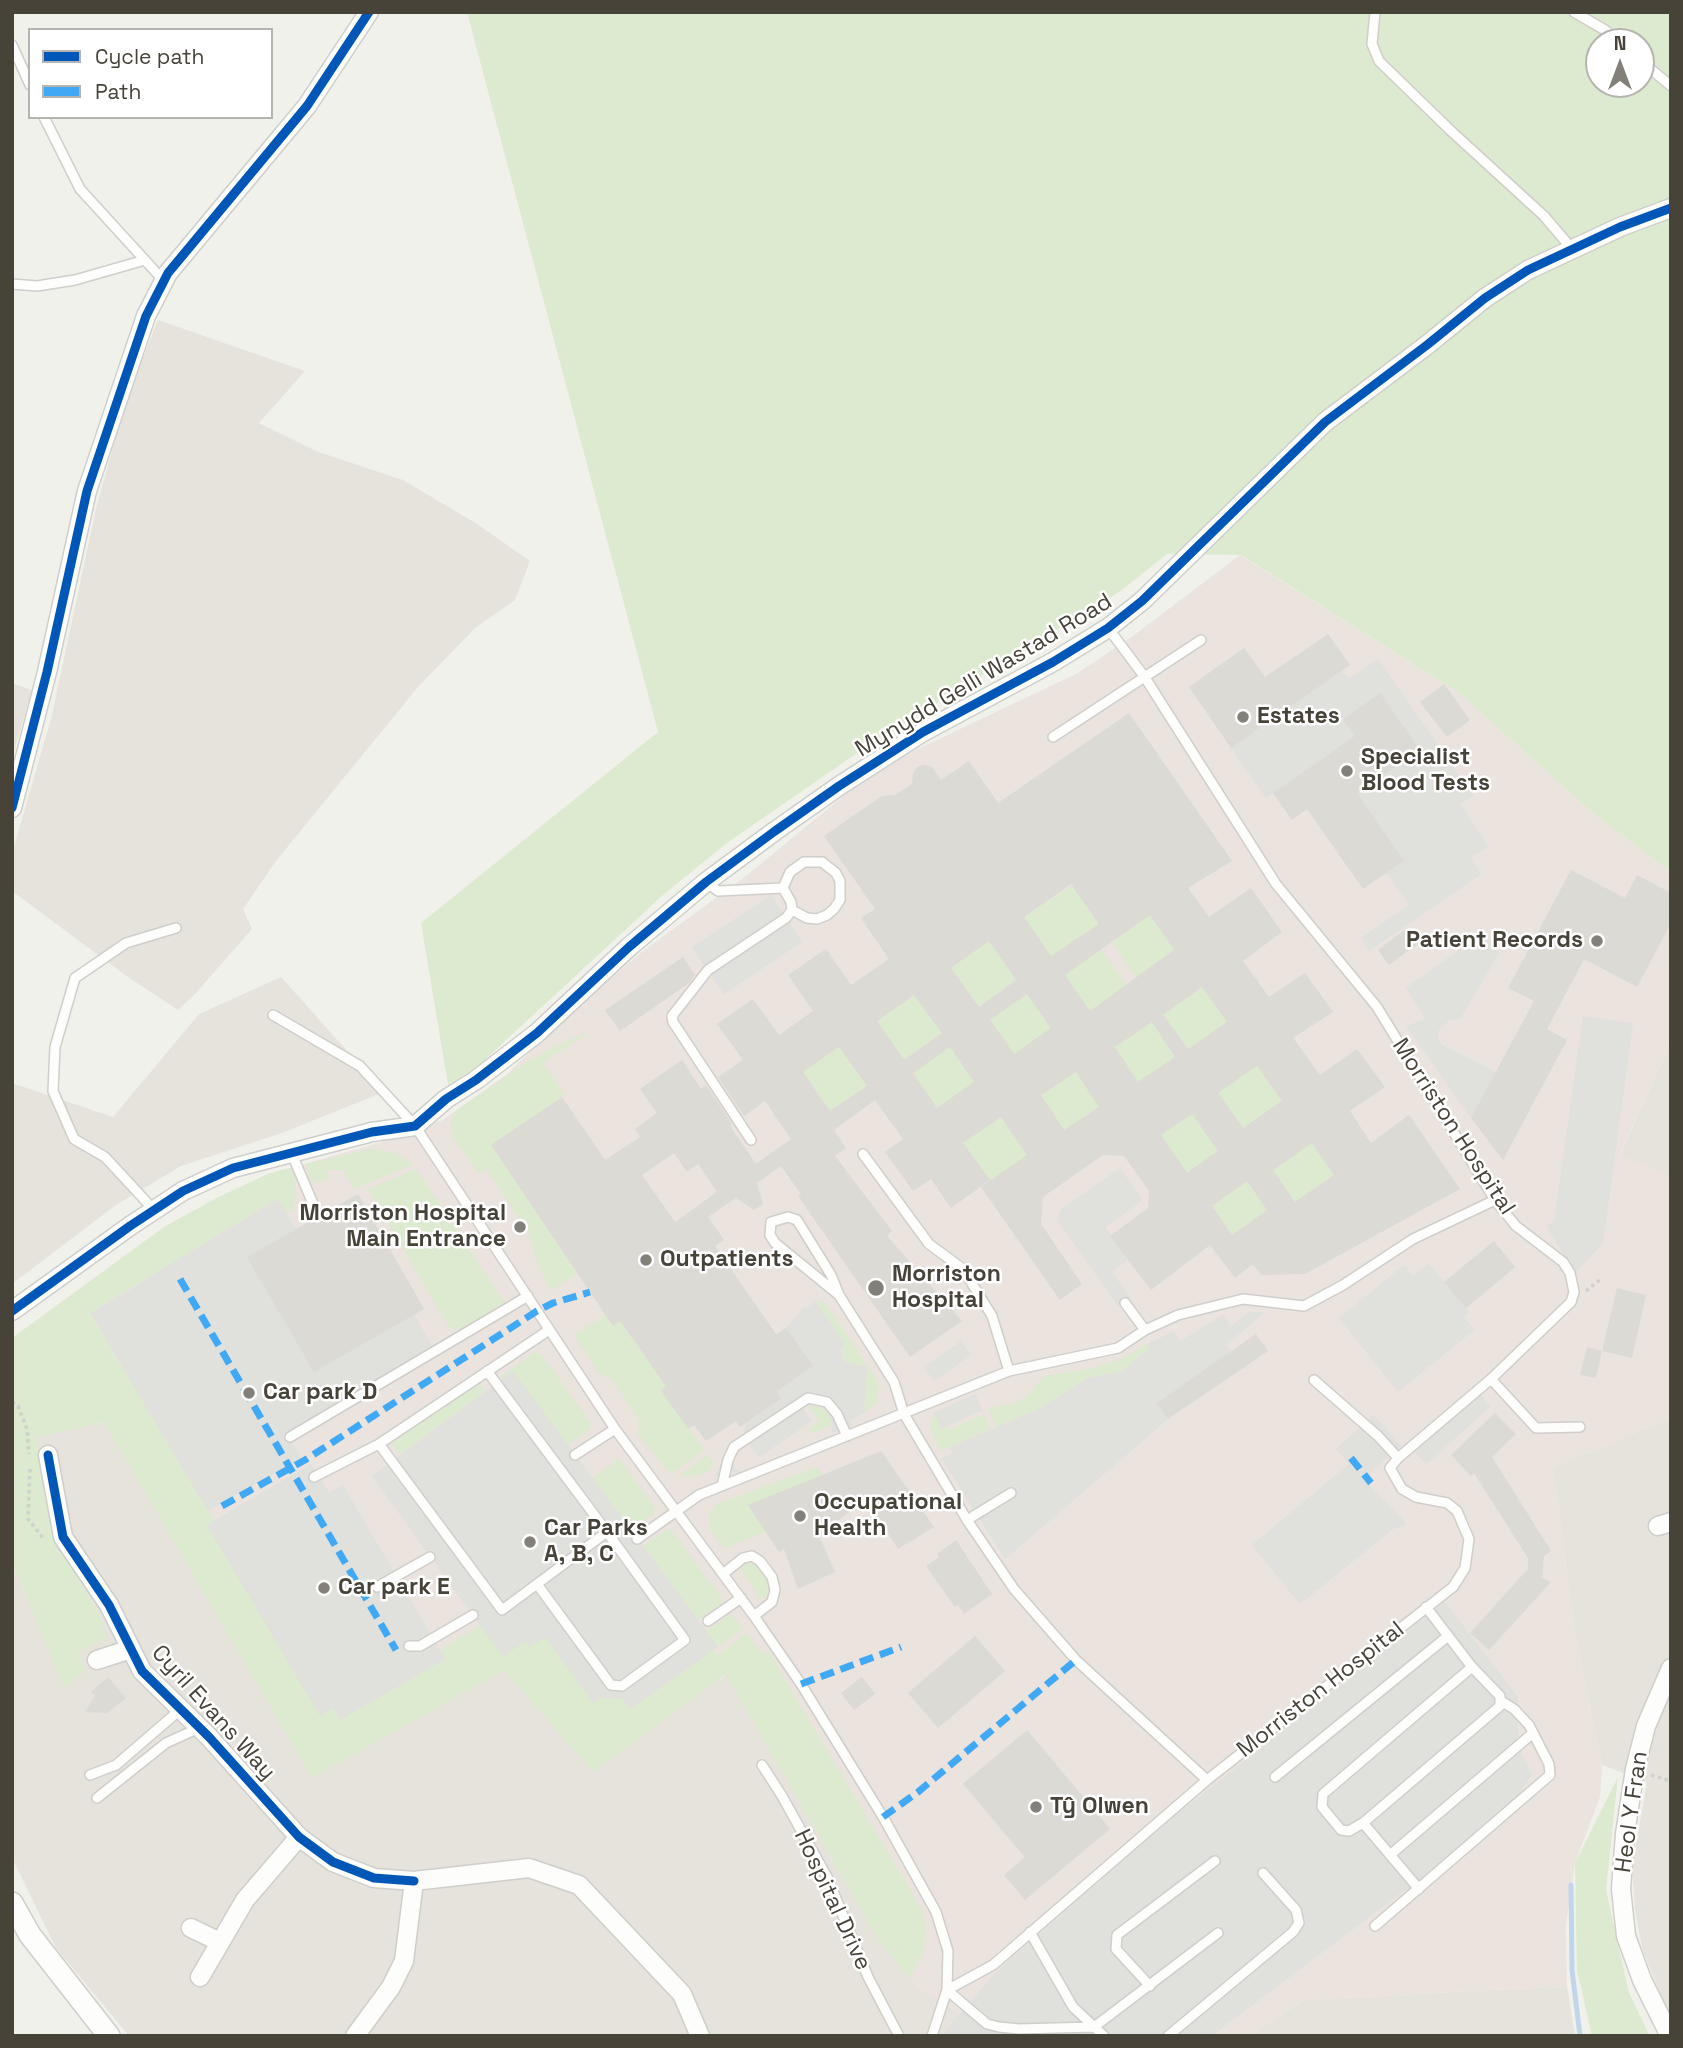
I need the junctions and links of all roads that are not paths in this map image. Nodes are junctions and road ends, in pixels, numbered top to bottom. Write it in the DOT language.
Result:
graph roads {
  1 [pos="369,12"];
  2 [pos="1375,12"];
  3 [pos="1574,12"];
  4 [pos="1602,28"];
  5 [pos="12,45"];
  6 [pos="1655,73"];
  7 [pos="28,81"];
  8 [pos="1671,86"];
  9 [pos="45,119"];
  10 [pos="1671,208"];
  11 [pos="1573,250"];
  12 [pos="145,260"];
  13 [pos="164,281"];
  14 [pos="12,284"];
  15 [pos="1108,628"];
  16 [pos="1201,640"];
  17 [pos="1144,676"];
  18 [pos="1053,737"];
  19 [pos="12,808"];
  20 [pos="706,882"];
  21 [pos="783,888"];
  22 [pos="792,910"];
  23 [pos="176,928"];
  24 [pos="273,1015"];
  25 [pos="415,1126"];
  26 [pos="751,1140"];
  27 [pos="291,1152"];
  28 [pos="863,1154"];
  29 [pos="1495,1200"];
  30 [pos="314,1206"];
  31 [pos="154,1210"];
  32 [pos="839,1295"];
  33 [pos="528,1296"];
  34 [pos="1125,1303"];
  35 [pos="12,1311"];
  36 [pos="549,1330"];
  37 [pos="1145,1330"];
  38 [pos="487,1371"];
  39 [pos="1009,1371"];
  40 [pos="1491,1379"];
  41 [pos="1314,1380"];
  42 [pos="904,1414"];
  43 [pos="1580,1427"];
  44 [pos="615,1429"];
  45 [pos="847,1436"];
  46 [pos="290,1437"];
  47 [pos="379,1444"];
  48 [pos="48,1455"];
  49 [pos="575,1455"];
  50 [pos="1398,1458"];
  51 [pos="314,1477"];
  52 [pos="722,1486"];
  53 [pos="1011,1493"];
  54 [pos="677,1512"];
  55 [pos="967,1520"];
  56 [pos="607,1532"];
  57 [pos="638,1539"];
  58 [pos="430,1557"];
  59 [pos="723,1574"];
  60 [pos="537,1584"];
  61 [pos="377,1587"];
  62 [pos="741,1598"];
  63 [pos="1426,1607"];
  64 [pos="472,1615"];
  65 [pos="754,1616"];
  66 [pos="708,1621"];
  67 [pos="1448,1636"];
  68 [pos="409,1646"];
  69 [pos="131,1649"];
  70 [pos="97,1660"];
  71 [pos="1472,1667"];
  72 [pos="1671,1668"];
  73 [pos="1501,1701"];
  74 [pos="181,1709"];
  75 [pos="200,1728"];
  76 [pos="1533,1733"];
  77 [pos="762,1765"];
  78 [pos="90,1775"];
  79 [pos="1275,1777"];
  80 [pos="1207,1780"];
  81 [pos="97,1798"];
  82 [pos="1363,1823"];
  83 [pos="299,1837"];
  84 [pos="1390,1855"];
  85 [pos="1215,1861"];
  86 [pos="1263,1874"];
  87 [pos="414,1881"];
  88 [pos="1419,1889"];
  89 [pos="12,1903"];
  90 [pos="1376,1926"];
  91 [pos="191,1928"];
  92 [pos="1030,1932"];
  93 [pos="1218,1933"];
  94 [pos="220,1942"];
  95 [pos="200,1977"];
  96 [pos="1150,1986"];
  97 [pos="947,1990"];
  98 [pos="1094,2027"];
  99 [pos="109,2036"];
  100 [pos="355,2036"];
  101 [pos="700,2036"];
  102 [pos="899,2036"];
  103 [pos="932,2036"];
  104 [pos="1104,2036"];
  105 [pos="1168,2036"];
  106 [pos="1670,2036"];
  1 -- 13 [label="street"];
  2 -- 11 [label="lane"];
  3 -- 4 [label="lane"];
  5 -- 7 [label="lane"];
  6 -- 8 [label="lane"];
  9 -- 12 [label="lane"];
  10 -- 11 [label="street, Mynydd Gelli Wastad Road"];
  11 -- 15 [label="street, Mynydd Gelli Wastad Road"];
  12 -- 13 [label="lane"];
  12 -- 14 [label="lane"];
  13 -- 19 [label="street"];
  15 -- 17 [label="lane, Morriston Hospital"];
  15 -- 20 [label="street, Mynydd Gelli Wastad Road"];
  16 -- 17 [label="lane"];
  17 -- 18 [label="lane"];
  17 -- 29 [label="lane, Morriston Hospital"];
  20 -- 21 [label="lane"];
  20 -- 25 [label="street, Mynydd Gelli Wastad Road"];
  21 -- 22 [label="lane"];
  21 -- 22 [label="lane"];
  22 -- 26 [label="lane"];
  23 -- 31 [label="lane"];
  24 -- 25 [label="lane"];
  25 -- 27 [label="street"];
  25 -- 33 [label="lane"];
  27 -- 30 [label="lane"];
  27 -- 31 [label="street"];
  28 -- 39 [label="lane"];
  29 -- 37 [label="lane"];
  29 -- 40 [label="lane, Morriston Hospital"];
  31 -- 35 [label="street"];
  32 -- 32 [label="lane"];
  32 -- 42 [label="lane"];
  33 -- 36 [label="lane"];
  33 -- 46 [label="lane"];
  34 -- 37 [label="lane"];
  36 -- 38 [label="lane"];
  36 -- 44 [label="lane"];
  37 -- 39 [label="lane"];
  38 -- 47 [label="lane"];
  38 -- 56 [label="lane"];
  39 -- 42 [label="lane"];
  40 -- 43 [label="lane"];
  40 -- 50 [label="lane, Morriston Hospital"];
  41 -- 50 [label="lane"];
  42 -- 45 [label="lane"];
  42 -- 55 [label="lane"];
  44 -- 49 [label="lane"];
  44 -- 54 [label="lane"];
  45 -- 52 [label="lane"];
  45 -- 52 [label="lane"];
  47 -- 51 [label="lane"];
  47 -- 60 [label="lane"];
  48 -- 69 [label="street, Cyril Evans Way"];
  50 -- 63 [label="lane, Morriston Hospital"];
  52 -- 54 [label="lane"];
  53 -- 55 [label="lane"];
  54 -- 57 [label="lane"];
  54 -- 59 [label="lane"];
  55 -- 80 [label="lane"];
  56 -- 60 [label="lane"];
  56 -- 60 [label="lane"];
  58 -- 61 [label="lane"];
  59 -- 62 [label="lane"];
  59 -- 65 [label="lane"];
  62 -- 65 [label="lane"];
  62 -- 66 [label="lane"];
  63 -- 67 [label="lane"];
  63 -- 80 [label="lane, Morriston Hospital"];
  64 -- 68 [label="lane"];
  65 -- 97 [label="lane"];
  67 -- 71 [label="lane"];
  67 -- 79 [label="lane"];
  69 -- 70 [label="street"];
  69 -- 74 [label="street, Cyril Evans Way"];
  71 -- 73 [label="lane"];
  71 -- 82 [label="lane"];
  72 -- 106 [label="street, Heol Y Fran"];
  73 -- 76 [label="lane"];
  73 -- 82 [label="lane"];
  74 -- 75 [label="street, Cyril Evans Way"];
  74 -- 78 [label="lane"];
  75 -- 81 [label="lane"];
  75 -- 83 [label="street, Cyril Evans Way"];
  76 -- 84 [label="lane"];
  76 -- 88 [label="lane"];
  77 -- 102 [label="lane, Hospital Drive"];
  80 -- 92 [label="lane, Morriston Hospital"];
  82 -- 84 [label="lane"];
  83 -- 87 [label="street, Cyril Evans Way"];
  83 -- 94 [label="street"];
  84 -- 88 [label="lane"];
  85 -- 96 [label="lane"];
  86 -- 105 [label="lane"];
  87 -- 100 [label="street"];
  87 -- 101 [label="street, Cyril Evans Way"];
  88 -- 90 [label="lane"];
  89 -- 99 [label="street"];
  91 -- 94 [label="street"];
  92 -- 97 [label="lane, Morriston Hospital"];
  92 -- 98 [label="lane"];
  93 -- 96 [label="lane"];
  94 -- 95 [label="street"];
  96 -- 98 [label="lane"];
  97 -- 98 [label="lane"];
  97 -- 103 [label="lane"];
  98 -- 104 [label="lane"];
}
